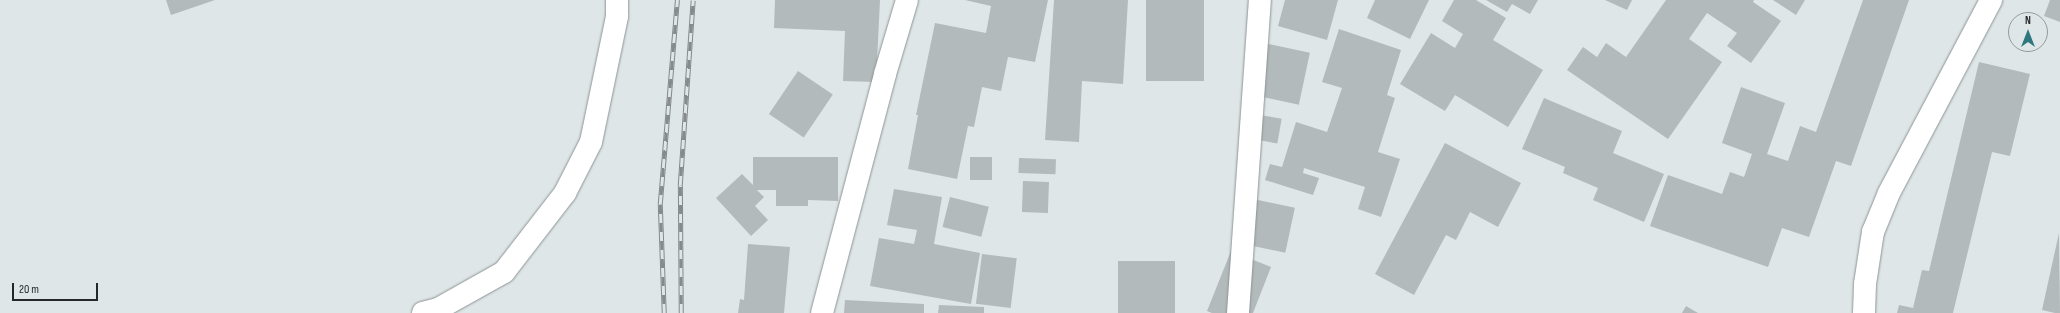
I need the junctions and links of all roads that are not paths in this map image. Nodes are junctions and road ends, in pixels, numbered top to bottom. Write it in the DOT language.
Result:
graph roads {
  1 [pos="617,0"];
  2 [pos="907,0"];
  3 [pos="1260,0"];
  4 [pos="1991,0"];
  5 [pos="423,313"];
  6 [pos="822,313"];
  7 [pos="1238,313"];
  8 [pos="1864,313"];
  1 -- 5 [label="street"];
  2 -- 6 [label="street"];
  3 -- 7 [label="street"];
  4 -- 8 [label="street"];
}
